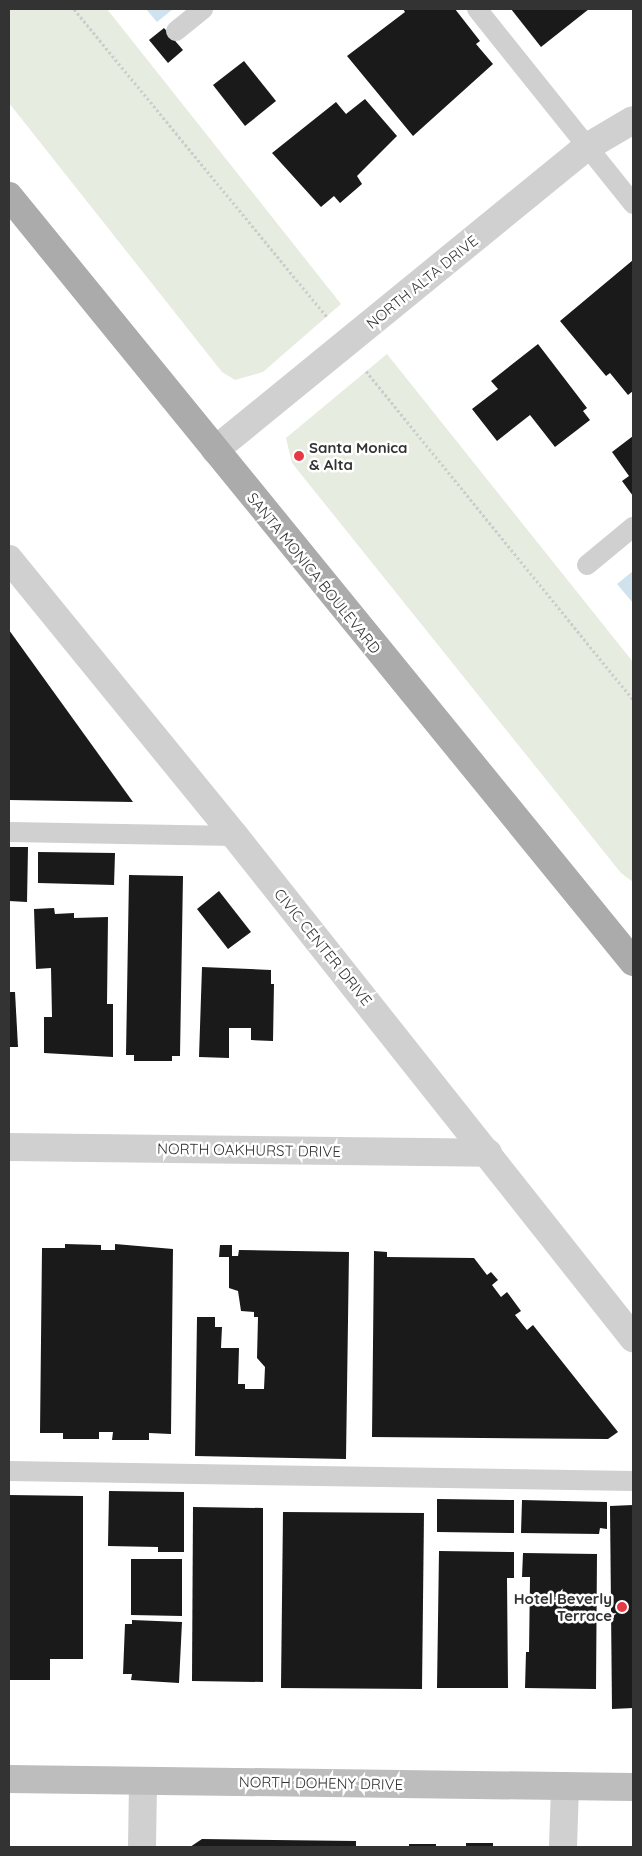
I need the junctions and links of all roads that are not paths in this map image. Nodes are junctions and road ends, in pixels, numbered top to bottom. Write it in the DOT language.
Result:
graph roads {
  1 [pos="203,9"];
  2 [pos="477,9"];
  3 [pos="176,31"];
  4 [pos="633,120"];
  5 [pos="588,147"];
  6 [pos="9,196"];
  7 [pos="633,204"];
  8 [pos="215,450"];
  9 [pos="633,527"];
  10 [pos="9,559"];
  11 [pos="587,565"];
  12 [pos="9,832"];
  13 [pos="235,836"];
  14 [pos="629,949"];
  15 [pos="633,980"];
  16 [pos="9,1147"];
  17 [pos="488,1153"];
  18 [pos="633,1338"];
  19 [pos="9,1471"];
  20 [pos="633,1481"];
  21 [pos="9,1779"];
  22 [pos="143,1781"];
  23 [pos="565,1786"];
  24 [pos="633,1786"];
  25 [pos="142,1847"];
  26 [pos="562,1847"];
  1 -- 3 [label="lane"];
  2 -- 5 [label="lane"];
  4 -- 5 [label="street, NORTH ALTA DRIVE"];
  5 -- 7 [label="lane"];
  5 -- 8 [label="street, NORTH ALTA DRIVE"];
  6 -- 8 [label="main road, SANTA MONICA BOULEVARD"];
  8 -- 14 [label="main road, SANTA MONICA BOULEVARD"];
  9 -- 11 [label="lane"];
  10 -- 13 [label="street, CIVIC CENTER DRIVE"];
  12 -- 13 [label="lane"];
  13 -- 17 [label="street, CIVIC CENTER DRIVE"];
  14 -- 15 [label="main road, SANTA MONICA BOULEVARD"];
  16 -- 17 [label="street, NORTH OAKHURST DRIVE"];
  17 -- 18 [label="street, CIVIC CENTER DRIVE"];
  19 -- 20 [label="lane"];
  21 -- 22 [label="main road, NORTH DOHENY DRIVE"];
  22 -- 23 [label="main road, NORTH DOHENY DRIVE"];
  22 -- 25 [label="street"];
  23 -- 24 [label="main road, NORTH DOHENY DRIVE"];
  23 -- 26 [label="street"];
}
